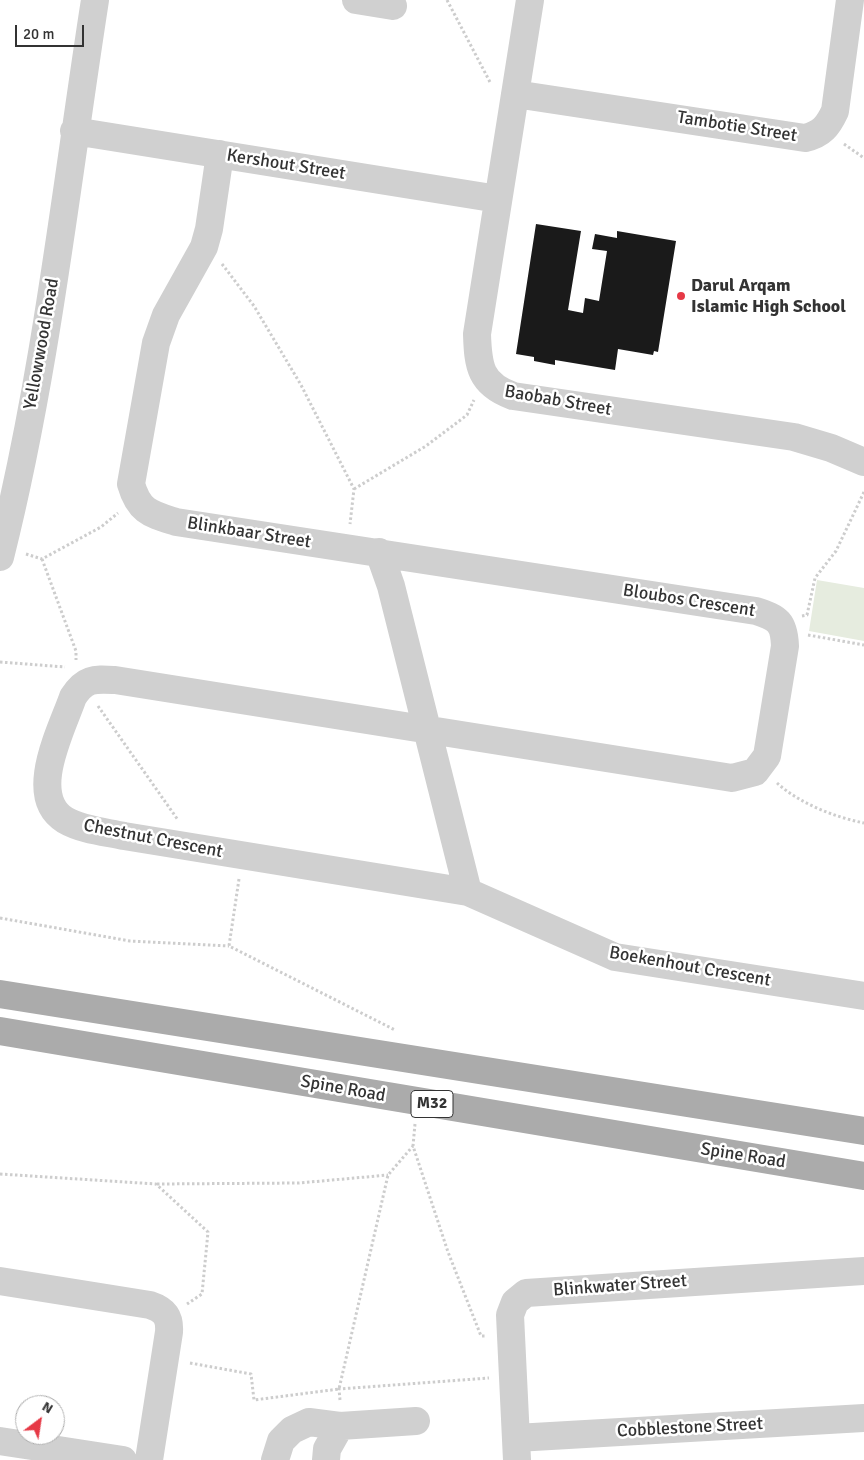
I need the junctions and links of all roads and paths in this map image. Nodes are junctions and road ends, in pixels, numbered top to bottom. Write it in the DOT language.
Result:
graph roads {
  1 [pos="95,0"];
  2 [pos="356,0"];
  3 [pos="440,0"];
  4 [pos="447,0"];
  5 [pos="530,0"];
  6 [pos="850,0"];
  7 [pos="392,6"];
  8 [pos="515,94"];
  9 [pos="74,130"];
  10 [pos="220,154"];
  11 [pos="498,199"];
  12 [pos="204,247"];
  13 [pos="485,378"];
  14 [pos="864,462"];
  15 [pos="354,489"];
  16 [pos="864,492"];
  17 [pos="135,498"];
  18 [pos="347,548"];
  19 [pos="379,552"];
  20 [pos="12,555"];
  21 [pos="42,559"];
  22 [pos="807,615"];
  23 [pos="793,624"];
  24 [pos="804,634"];
  25 [pos="864,645"];
  26 [pos="0,662"];
  27 [pos="85,683"];
  28 [pos="427,730"];
  29 [pos="760,767"];
  30 [pos="173,812"];
  31 [pos="864,823"];
  32 [pos="242,856"];
  33 [pos="468,892"];
  34 [pos="0,918"];
  35 [pos="229,946"];
  36 [pos="0,994"];
  37 [pos="864,996"];
  38 [pos="0,1031"];
  39 [pos="403,1034"];
  40 [pos="416,1116"];
  41 [pos="864,1131"];
  42 [pos="413,1146"];
  43 [pos="0,1174"];
  44 [pos="388,1176"];
  45 [pos="864,1176"];
  46 [pos="156,1184"];
  47 [pos="864,1271"];
  48 [pos="0,1281"];
  49 [pos="168,1317"];
  50 [pos="511,1335"];
  51 [pos="165,1359"];
  52 [pos="513,1376"];
  53 [pos="339,1389"];
  54 [pos="864,1418"];
  55 [pos="416,1421"];
  56 [pos="340,1426"];
  57 [pos="0,1441"];
  58 [pos="517,1449"];
  59 [pos="123,1460"];
  60 [pos="149,1460"];
  61 [pos="275,1460"];
  62 [pos="326,1460"];
  1 -- 9 [label="street, Yellowwood Road"];
  2 -- 7 [label="street"];
  3 -- 4 [label="path"];
  4 -- 8 [label="path"];
  5 -- 8 [label="street, Baobab Street"];
  6 -- 8 [label="street, Tambotie Street"];
  8 -- 11 [label="street, Baobab Street"];
  9 -- 10 [label="street, Kershout Street"];
  9 -- 20 [label="street, Yellowwood Road"];
  10 -- 11 [label="street, Kershout Street"];
  10 -- 12 [label="street"];
  11 -- 13 [label="street, Baobab Street"];
  12 -- 15 [label="path"];
  12 -- 17 [label="street"];
  13 -- 14 [label="street, Baobab Street"];
  13 -- 15 [label="path"];
  15 -- 18 [label="path"];
  16 -- 22 [label="path"];
  17 -- 18 [label="street, Blinkbaar Street"];
  17 -- 21 [label="path"];
  18 -- 19 [label="street, Blinkbaar Street"];
  19 -- 23 [label="street, Bloubos Crescent"];
  19 -- 28 [label="street"];
  20 -- 21 [label="path"];
  21 -- 27 [label="path"];
  22 -- 23 [label="path"];
  22 -- 23 [label="path"];
  23 -- 29 [label="street"];
  24 -- 25 [label="path"];
  26 -- 27 [label="path"];
  27 -- 28 [label="street"];
  27 -- 30 [label="path"];
  27 -- 32 [label="street, Chestnut Crescent"];
  28 -- 29 [label="street"];
  28 -- 33 [label="street"];
  29 -- 31 [label="path"];
  32 -- 33 [label="street, Chestnut Crescent"];
  32 -- 35 [label="path"];
  33 -- 37 [label="street, Boekenhout Crescent"];
  34 -- 35 [label="path"];
  35 -- 39 [label="path"];
  36 -- 41 [label="main road, M32"];
  38 -- 45 [label="main road, Spine Road / M32"];
  40 -- 42 [label="path"];
  42 -- 44 [label="path"];
  42 -- 50 [label="path"];
  43 -- 46 [label="path"];
  44 -- 46 [label="path"];
  44 -- 53 [label="path"];
  46 -- 49 [label="path"];
  47 -- 50 [label="street, Blinkwater Street"];
  48 -- 49 [label="street"];
  49 -- 51 [label="street"];
  50 -- 52 [label="street, Blinkwater Street"];
  51 -- 53 [label="path"];
  51 -- 60 [label="street"];
  52 -- 53 [label="path"];
  52 -- 58 [label="street, Blinkwater Street"];
  53 -- 56 [label="path"];
  54 -- 58 [label="street, Cobblestone Street"];
  55 -- 56 [label="street"];
  56 -- 61 [label="street"];
  56 -- 62 [label="street"];
  57 -- 59 [label="street"];
}
